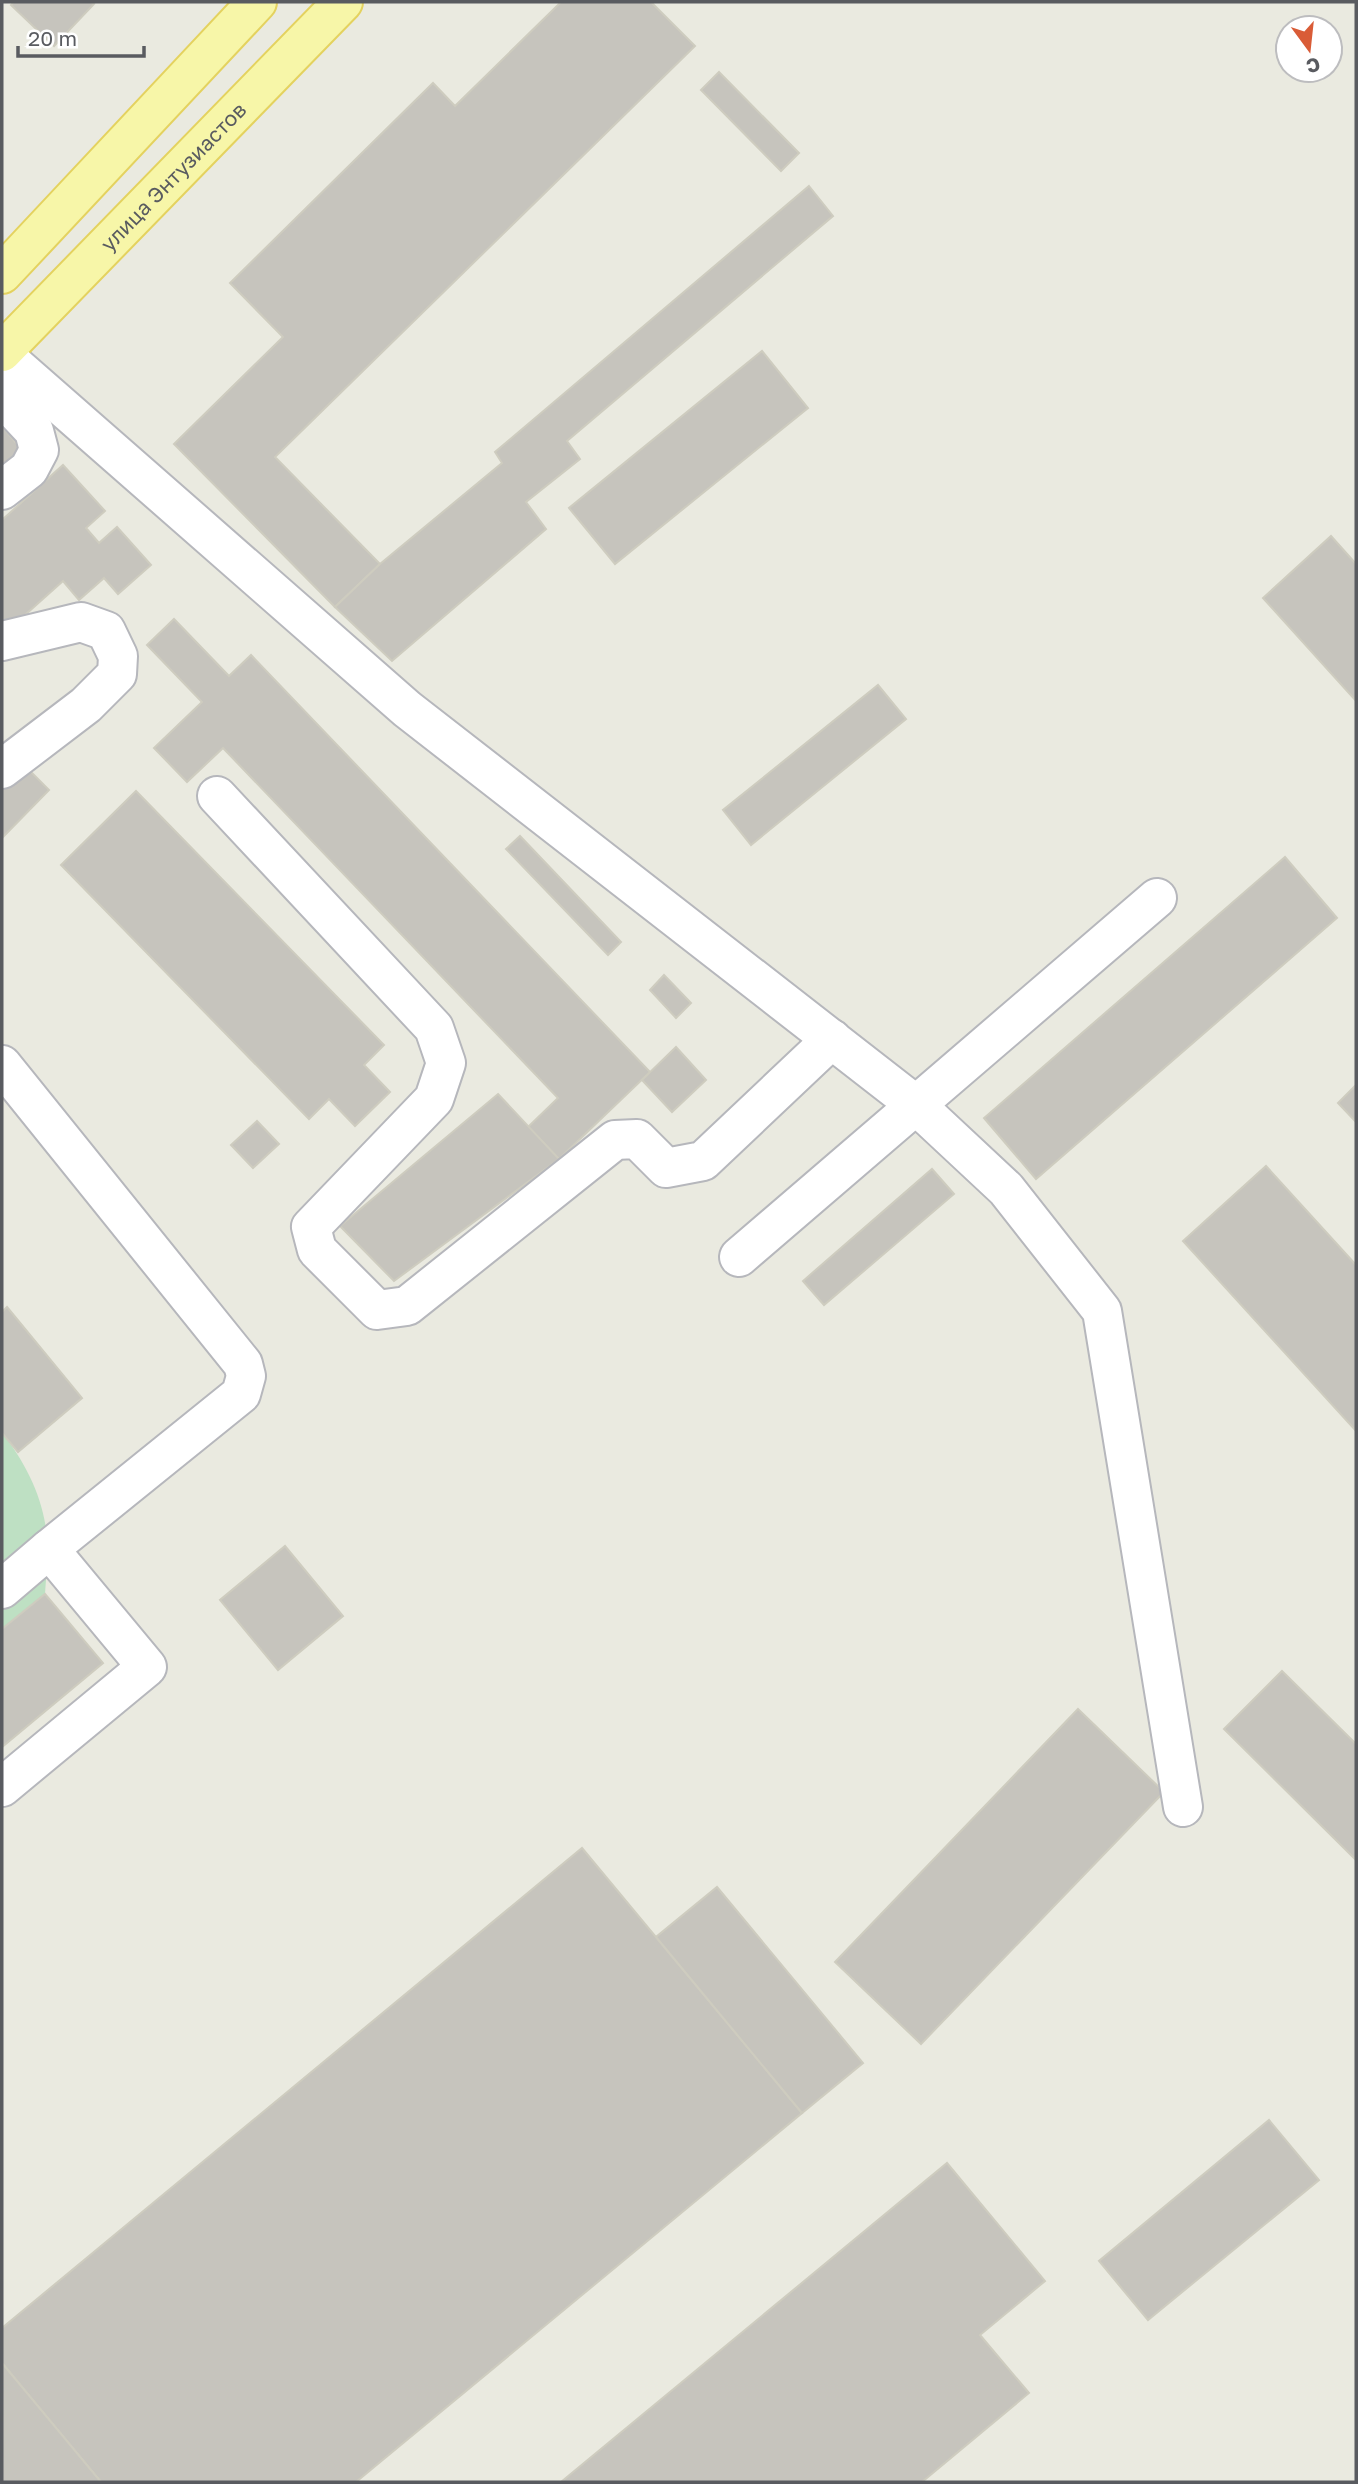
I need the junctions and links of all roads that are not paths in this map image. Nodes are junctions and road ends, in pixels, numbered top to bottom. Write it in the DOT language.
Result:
graph roads {
  1 [pos="257,2"];
  2 [pos="343,2"];
  3 [pos="2,274"];
  4 [pos="2,353"];
  5 [pos="2,397"];
  6 [pos="2,490"];
  7 [pos="2,641"];
  8 [pos="2,769"];
  9 [pos="217,796"];
  10 [pos="1157,898"];
  11 [pos="832,1039"];
  12 [pos="2,1065"];
  13 [pos="916,1105"];
  14 [pos="739,1257"];
  15 [pos="49,1549"];
  16 [pos="6,1578"];
  17 [pos="2,1787"];
  18 [pos="1183,1807"];
  1 -- 3 [label="main road"];
  2 -- 4 [label="main road, улица Энтузиастов"];
  4 -- 11 [label="lane"];
  5 -- 6 [label="lane"];
  7 -- 8 [label="lane"];
  9 -- 11 [label="lane"];
  10 -- 13 [label="lane"];
  11 -- 13 [label="lane"];
  12 -- 15 [label="lane"];
  13 -- 14 [label="lane"];
  13 -- 18 [label="lane"];
  15 -- 16 [label="lane"];
  15 -- 17 [label="lane"];
}
